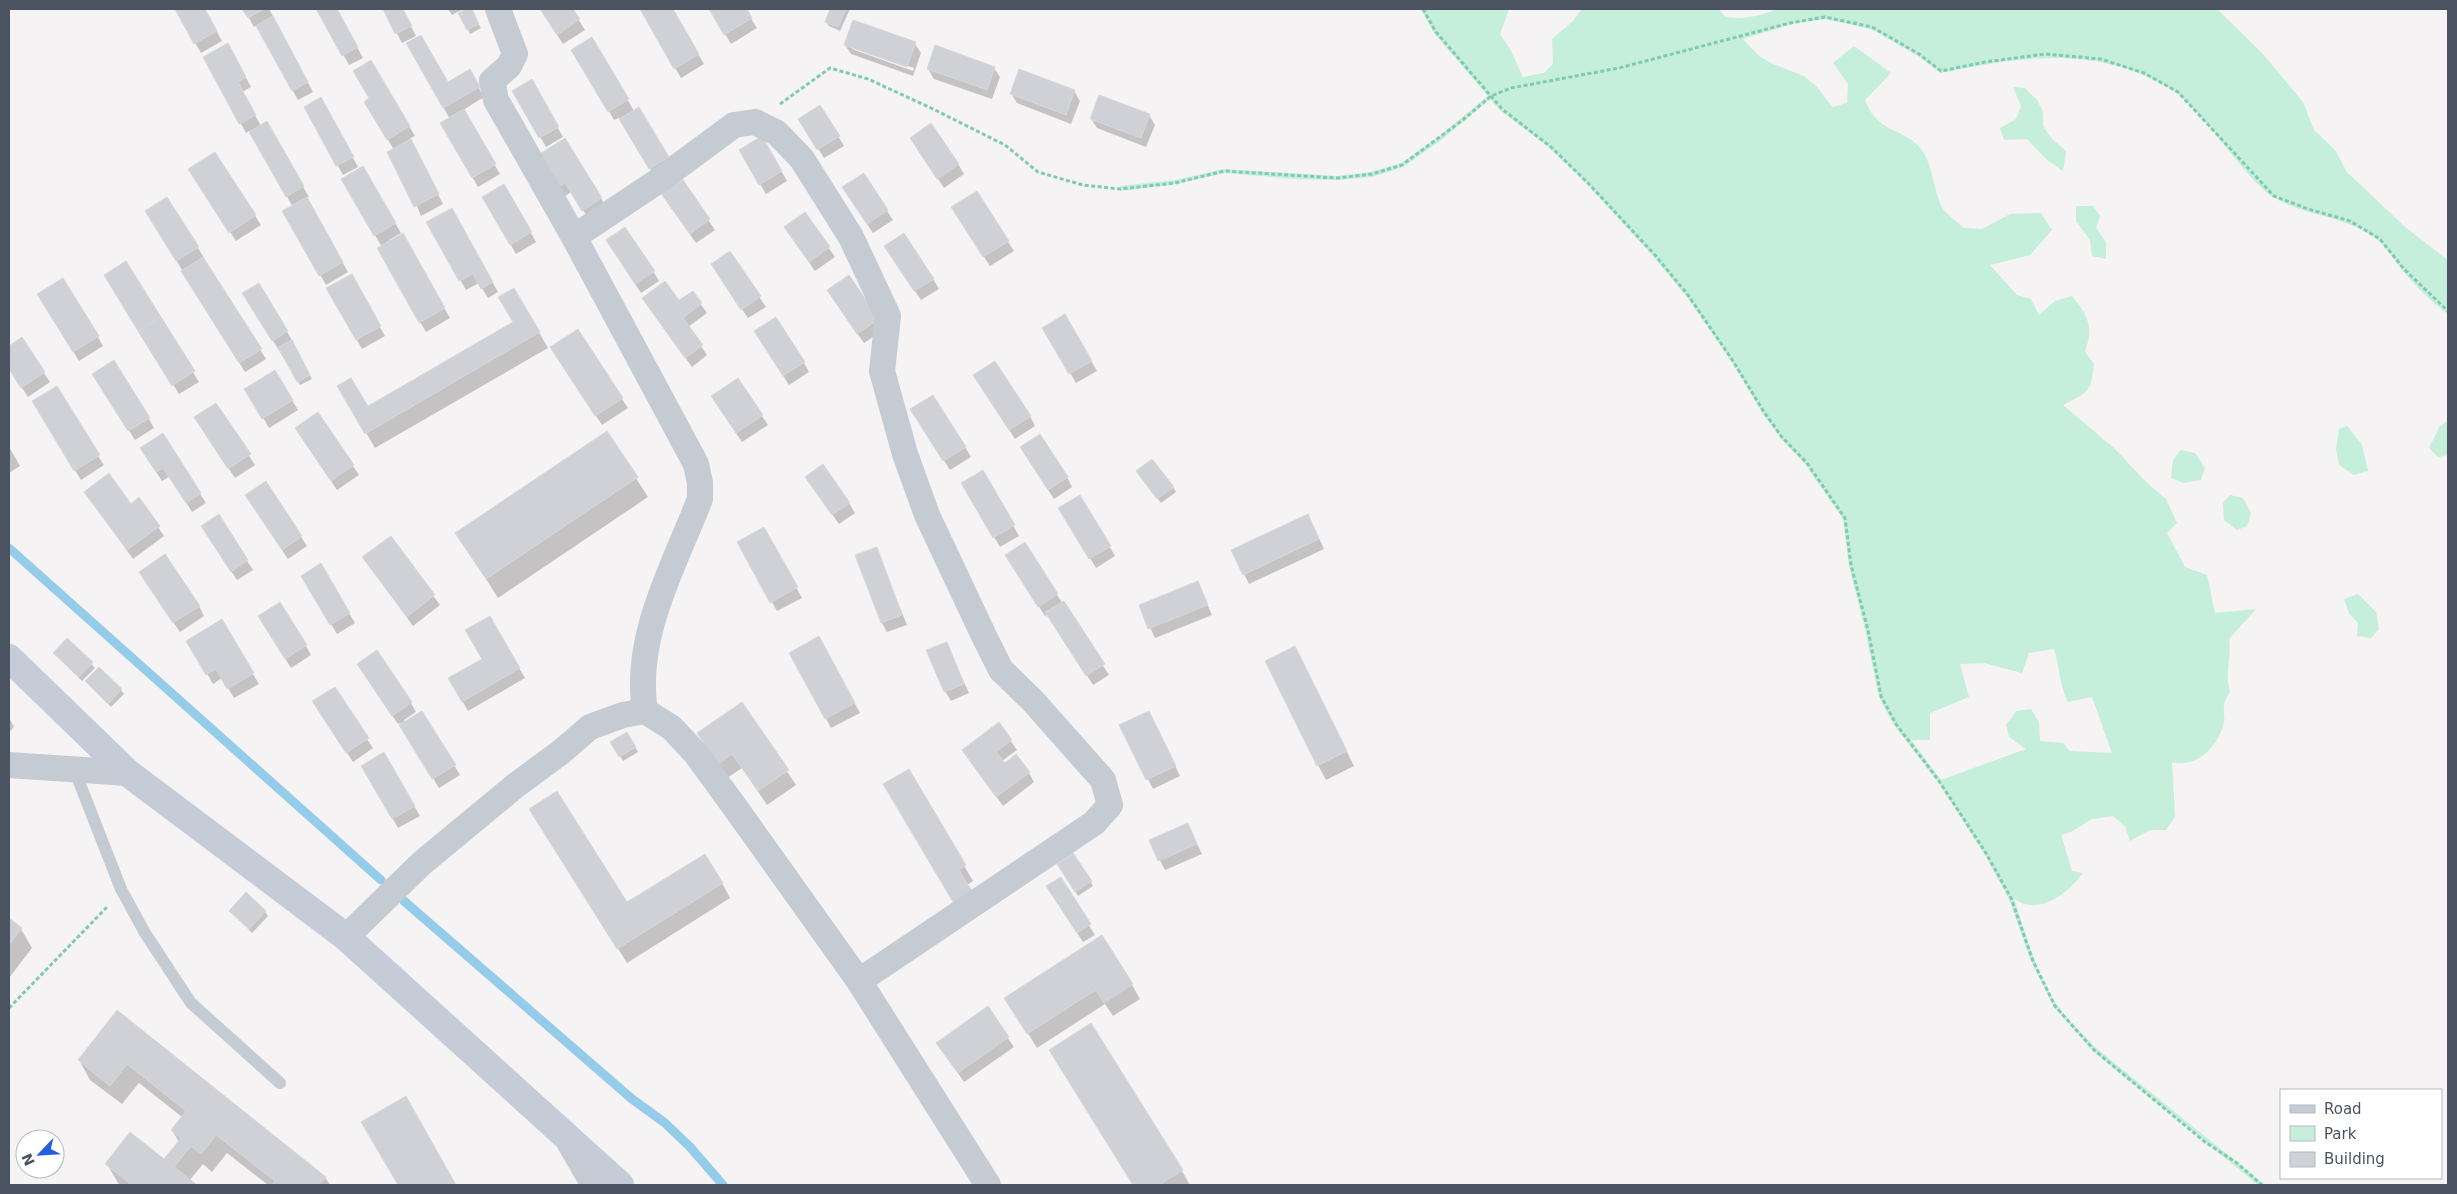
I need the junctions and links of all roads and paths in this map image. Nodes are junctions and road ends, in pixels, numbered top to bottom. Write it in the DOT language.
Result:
graph roads {
  1 [pos="498,9"];
  2 [pos="1423,9"];
  3 [pos="1491,96"];
  4 [pos="756,122"];
  5 [pos="574,237"];
  6 [pos="2448,311"];
  7 [pos="9,658"];
  8 [pos="645,712"];
  9 [pos="9,765"];
  10 [pos="74,769"];
  11 [pos="128,773"];
  12 [pos="120,889"];
  13 [pos="346,936"];
  14 [pos="859,981"];
  15 [pos="9,1008"];
  16 [pos="280,1083"];
  17 [pos="566,1136"];
  18 [pos="594,1185"];
  19 [pos="620,1185"];
  20 [pos="988,1185"];
  21 [pos="2262,1185"];
  1 -- 5 [label="street"];
  2 -- 3 [label="path"];
  3 -- 4 [label="path"];
  3 -- 6 [label="path"];
  3 -- 21 [label="path"];
  4 -- 5 [label="street"];
  4 -- 14 [label="street"];
  5 -- 8 [label="street"];
  7 -- 11 [label="street"];
  8 -- 13 [label="street"];
  8 -- 14 [label="street"];
  9 -- 10 [label="street"];
  10 -- 11 [label="street"];
  10 -- 12 [label="lane"];
  11 -- 13 [label="street"];
  12 -- 15 [label="path"];
  12 -- 16 [label="lane"];
  13 -- 17 [label="street"];
  14 -- 20 [label="street"];
  17 -- 18 [label="street"];
  17 -- 19 [label="street"];
}
